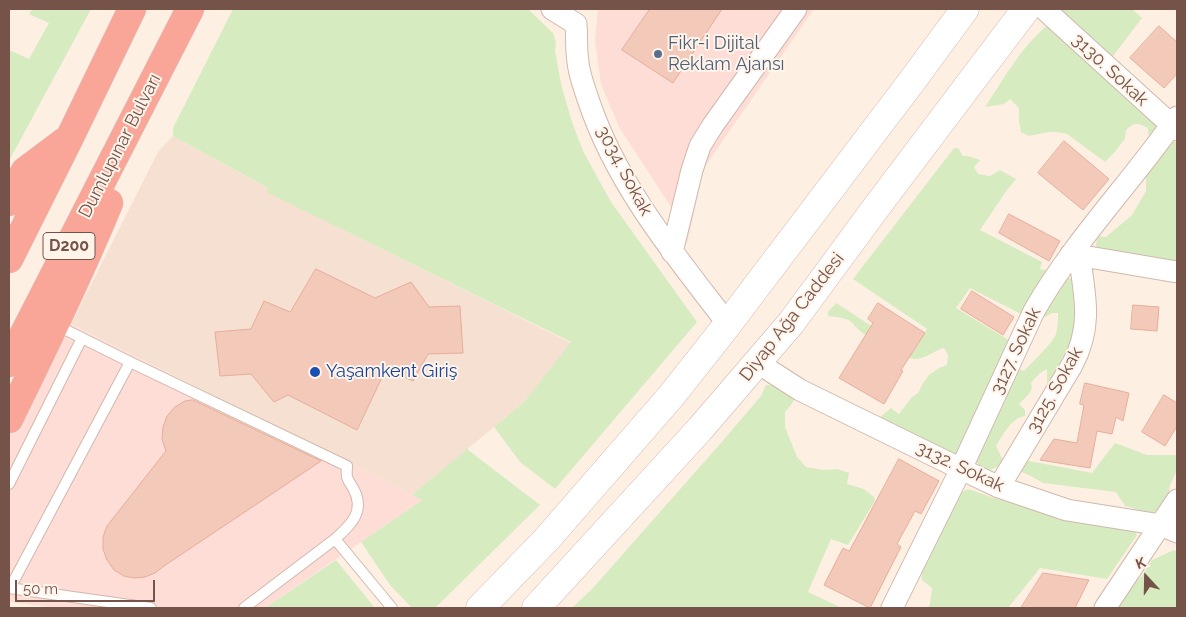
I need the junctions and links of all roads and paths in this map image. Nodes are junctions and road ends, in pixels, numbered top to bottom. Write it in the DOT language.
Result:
graph roads {
  1 [pos="132,9"];
  2 [pos="190,9"];
  3 [pos="552,9"];
  4 [pos="796,9"];
  5 [pos="965,9"];
  6 [pos="1026,9"];
  7 [pos="1044,9"];
  8 [pos="578,16"];
  9 [pos="1175,124"];
  10 [pos="129,129"];
  11 [pos="70,137"];
  12 [pos="9,202"];
  13 [pos="672,252"];
  14 [pos="1075,254"];
  15 [pos="9,259"];
  16 [pos="1177,272"];
  17 [pos="55,324"];
  18 [pos="728,324"];
  19 [pos="82,338"];
  20 [pos="130,362"];
  21 [pos="758,362"];
  22 [pos="9,363"];
  23 [pos="9,419"];
  24 [pos="961,470"];
  25 [pos="9,484"];
  26 [pos="999,487"];
  27 [pos="1177,500"];
  28 [pos="1169,529"];
  29 [pos="335,539"];
  30 [pos="9,588"];
  31 [pos="151,608"];
  32 [pos="244,608"];
  33 [pos="392,608"];
  34 [pos="480,608"];
  35 [pos="536,608"];
  36 [pos="892,608"];
  37 [pos="1105,608"];
  1 -- 11 [label="highway, D200"];
  2 -- 10 [label="highway, Dumlupınar Bulvarı / D200"];
  3 -- 8 [label="street, 3034. Sokak"];
  4 -- 13 [label="street"];
  5 -- 18 [label="main road"];
  6 -- 21 [label="main road, Diyap Ağa Caddesi"];
  7 -- 9 [label="street, 3130. Sokak"];
  8 -- 13 [label="street, 3034. Sokak"];
  9 -- 14 [label="street, 3127. Sokak"];
  10 -- 17 [label="highway"];
  10 -- 22 [label="highway, Dumlupınar Bulvarı / D200"];
  11 -- 12 [label="highway"];
  11 -- 15 [label="highway, D200"];
  13 -- 18 [label="street, 3034. Sokak"];
  14 -- 16 [label="street"];
  14 -- 24 [label="street, 3127. Sokak"];
  14 -- 26 [label="street, 3125. Sokak"];
  17 -- 19 [label="lane"];
  17 -- 23 [label="highway"];
  18 -- 34 [label="main road"];
  19 -- 20 [label="lane"];
  19 -- 25 [label="lane"];
  20 -- 29 [label="lane"];
  20 -- 30 [label="lane"];
  21 -- 24 [label="street, 3132. Sokak"];
  21 -- 35 [label="main road, Diyap Ağa Caddesi"];
  24 -- 26 [label="street, 3132. Sokak"];
  24 -- 36 [label="street, 3127. Sokak"];
  26 -- 28 [label="street, 3132. Sokak"];
  27 -- 28 [label="street"];
  28 -- 37 [label="street"];
  29 -- 32 [label="lane"];
  29 -- 33 [label="lane"];
  30 -- 31 [label="lane"];
}
